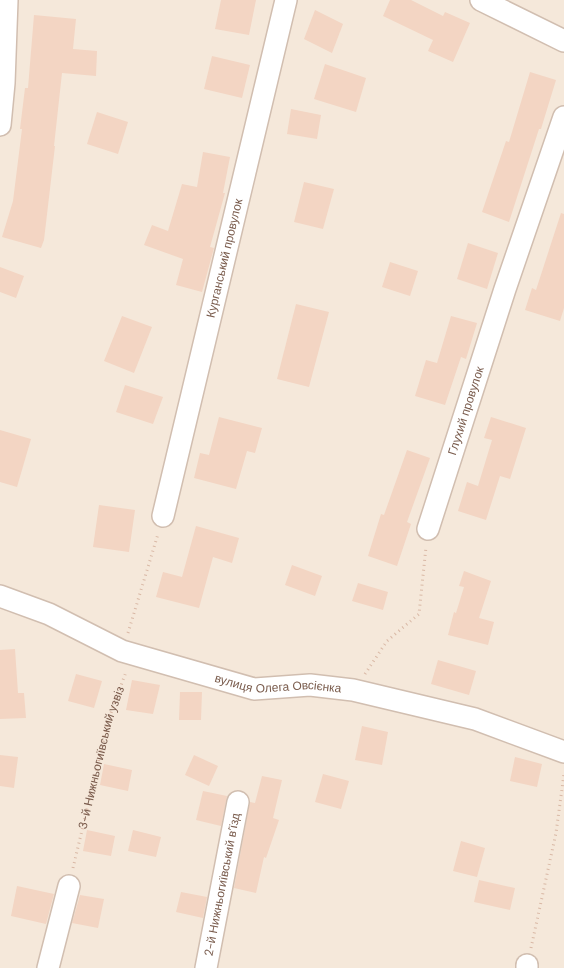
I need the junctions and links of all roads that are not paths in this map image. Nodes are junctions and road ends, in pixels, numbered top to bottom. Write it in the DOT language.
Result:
graph roads {
  1 [pos="7,0"];
  2 [pos="286,0"];
  3 [pos="481,0"];
  4 [pos="564,40"];
  5 [pos="564,117"];
  6 [pos="0,125"];
  7 [pos="163,516"];
  8 [pos="428,529"];
  9 [pos="0,596"];
  10 [pos="564,752"];
  11 [pos="238,802"];
  12 [pos="69,886"];
  13 [pos="48,968"];
  14 [pos="206,968"];
  1 -- 6 [label="street"];
  2 -- 7 [label="street, Курганський провулок"];
  3 -- 4 [label="street"];
  5 -- 8 [label="street, Глухий провулок"];
  9 -- 10 [label="street, вулиця Олега Овсієнка"];
  11 -- 14 [label="street, 2-й Нижньогиївський в’їзд"];
  12 -- 13 [label="street"];
}
